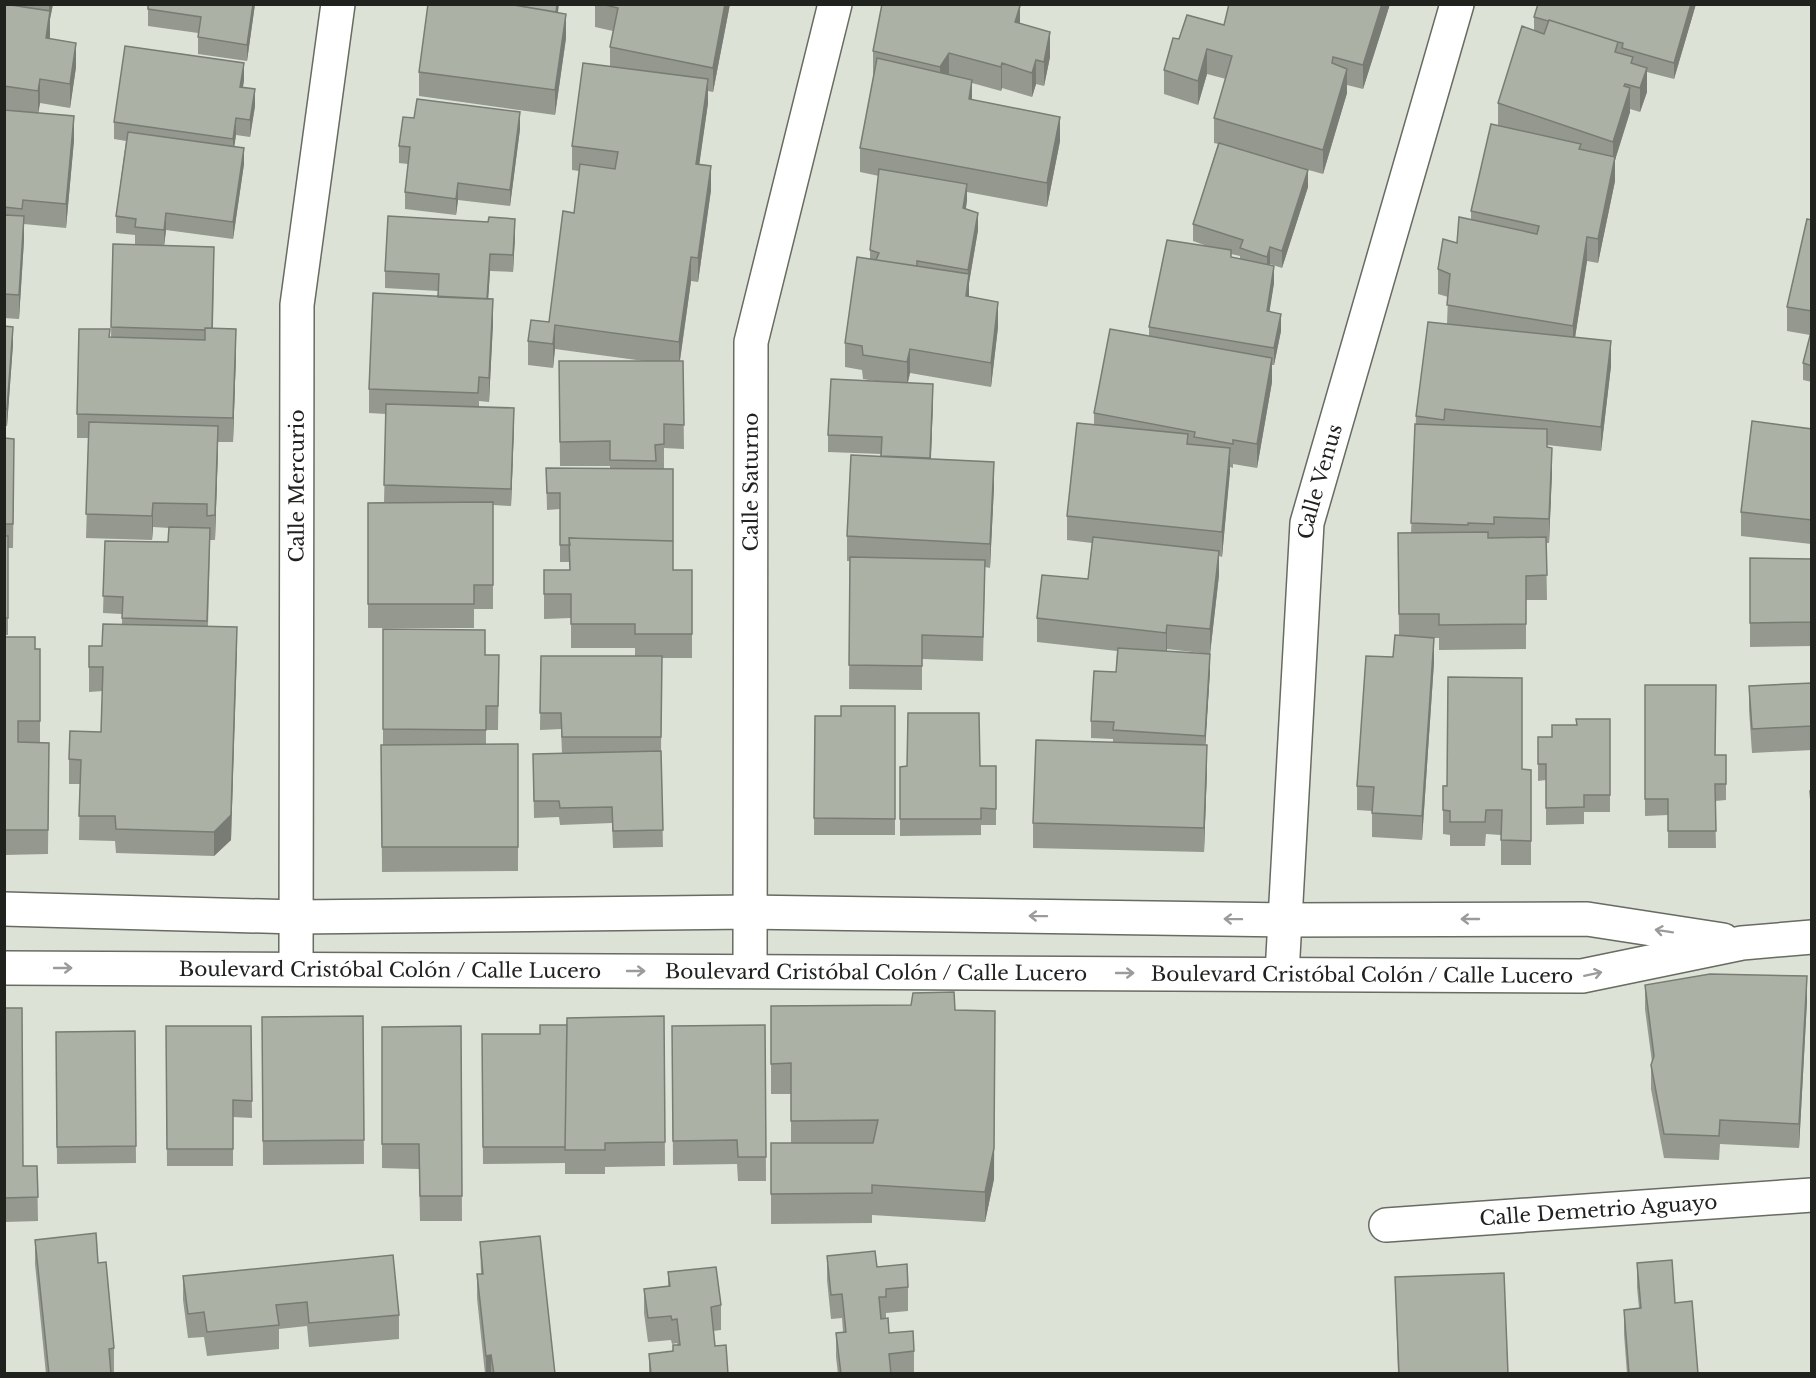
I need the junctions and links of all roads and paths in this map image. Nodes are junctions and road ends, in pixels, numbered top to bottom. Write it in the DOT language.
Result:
graph roads {
  1 [pos="338,4"];
  2 [pos="835,4"];
  3 [pos="1457,4"];
  4 [pos="4,909"];
  5 [pos="750,912"];
  6 [pos="296,917"];
  7 [pos="1283,920"];
  8 [pos="1812,937"];
  9 [pos="1742,943"];
  10 [pos="4,968"];
  11 [pos="296,969"];
  12 [pos="750,971"];
  13 [pos="1282,974"];
  14 [pos="1812,1195"];
  15 [pos="1386,1225"];
  1 -- 6 [label="street, Calle Mercurio"];
  2 -- 5 [label="street, Calle Saturno"];
  3 -- 7 [label="street, Calle Venus"];
  4 -- 6 [label="street, Boulevard Cristóbal Colón / Calle Lucero"];
  5 -- 6 [label="street, Boulevard Cristóbal Colón / Calle Lucero"];
  7 -- 5 [label="street, Boulevard Cristóbal Colón / Calle Lucero, one-way"];
  5 -- 12 [label="street, Calle Saturno"];
  6 -- 11 [label="street, Calle Mercurio"];
  9 -- 7 [label="street, Boulevard Cristóbal Colón / Calle Lucero, one-way"];
  7 -- 13 [label="street, Calle Venus"];
  8 -- 9 [label="street, Boulevard Cristóbal Colón / Calle Lucero"];
  13 -- 9 [label="street, Boulevard Cristóbal Colón / Calle Lucero, one-way"];
  10 -- 11 [label="street, Boulevard Cristóbal Colón / Calle Lucero, one-way"];
  11 -- 12 [label="street, Boulevard Cristóbal Colón / Calle Lucero, one-way"];
  12 -- 13 [label="street, Boulevard Cristóbal Colón / Calle Lucero, one-way"];
  14 -- 15 [label="street, Calle Demetrio Aguayo"];
}
